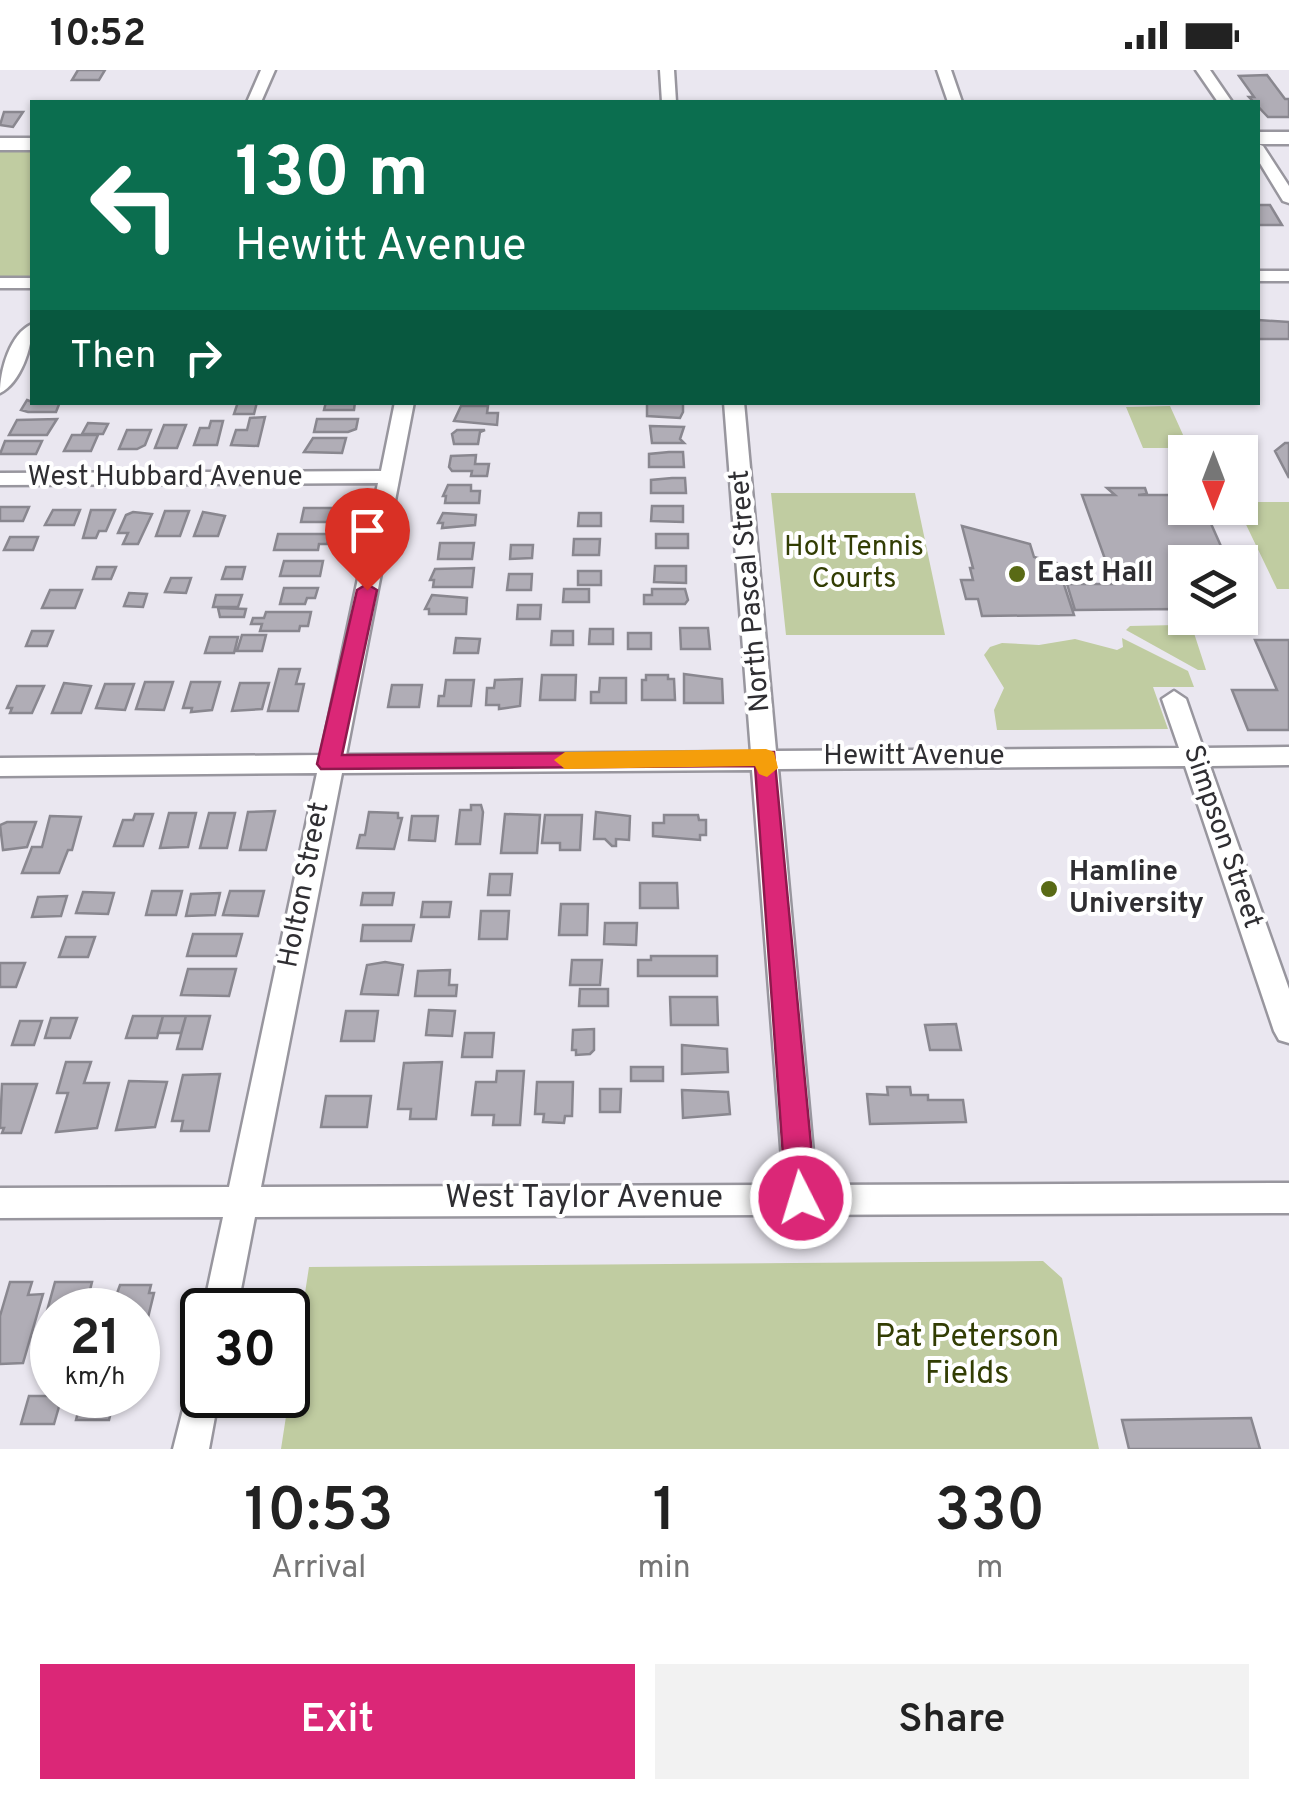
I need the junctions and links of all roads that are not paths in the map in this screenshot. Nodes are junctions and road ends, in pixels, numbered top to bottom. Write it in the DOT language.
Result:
graph roads {
  1 [pos="268,70"];
  2 [pos="667,70"];
  3 [pos="944,70"];
  4 [pos="1204,70"];
  5 [pos="255,100"];
  6 [pos="669,100"];
  7 [pos="954,100"];
  8 [pos="1224,100"];
  9 [pos="1260,138"];
  10 [pos="1289,138"];
  11 [pos="0,144"];
  12 [pos="30,144"];
  13 [pos="1260,153"];
  14 [pos="1289,198"];
  15 [pos="1260,276"];
  16 [pos="1289,276"];
  17 [pos="30,283"];
  18 [pos="0,284"];
  19 [pos="30,334"];
  20 [pos="0,387"];
  21 [pos="404,405"];
  22 [pos="734,405"];
  23 [pos="391,477"];
  24 [pos="0,479"];
  25 [pos="1174,699"];
  26 [pos="1194,756"];
  27 [pos="1289,756"];
  28 [pos="766,758"];
  29 [pos="329,764"];
  30 [pos="0,767"];
  31 [pos="1289,1031"];
  32 [pos="801,1198"];
  33 [pos="1289,1198"];
  34 [pos="242,1201"];
  35 [pos="0,1203"];
  36 [pos="224,1288"];
  37 [pos="197,1418"];
  38 [pos="191,1449"];
  1 -- 5 [label="street"];
  2 -- 6 [label="street"];
  3 -- 7 [label="street"];
  4 -- 8 [label="street"];
  9 -- 10 [label="street"];
  11 -- 12 [label="street"];
  13 -- 14 [label="street"];
  15 -- 16 [label="street"];
  17 -- 18 [label="street"];
  19 -- 20 [label="street"];
  21 -- 23 [label="street, Holton Street"];
  22 -- 28 [label="street, North Pascal Street"];
  23 -- 24 [label="street, West Hubbard Avenue"];
  23 -- 29 [label="street, Holton Street"];
  25 -- 26 [label="street, Simpson Street"];
  26 -- 27 [label="street, Hewitt Avenue"];
  26 -- 28 [label="street, Hewitt Avenue"];
  26 -- 31 [label="street, Simpson Street"];
  28 -- 29 [label="street, Hewitt Avenue"];
  28 -- 32 [label="street, North Pascal Street"];
  29 -- 30 [label="street, Hewitt Avenue"];
  29 -- 34 [label="street, Holton Street"];
  32 -- 33 [label="street, West Taylor Avenue"];
  32 -- 34 [label="street, West Taylor Avenue"];
  34 -- 35 [label="street, West Taylor Avenue"];
  34 -- 36 [label="street, Holton Street"];
  37 -- 38 [label="street"];
}
